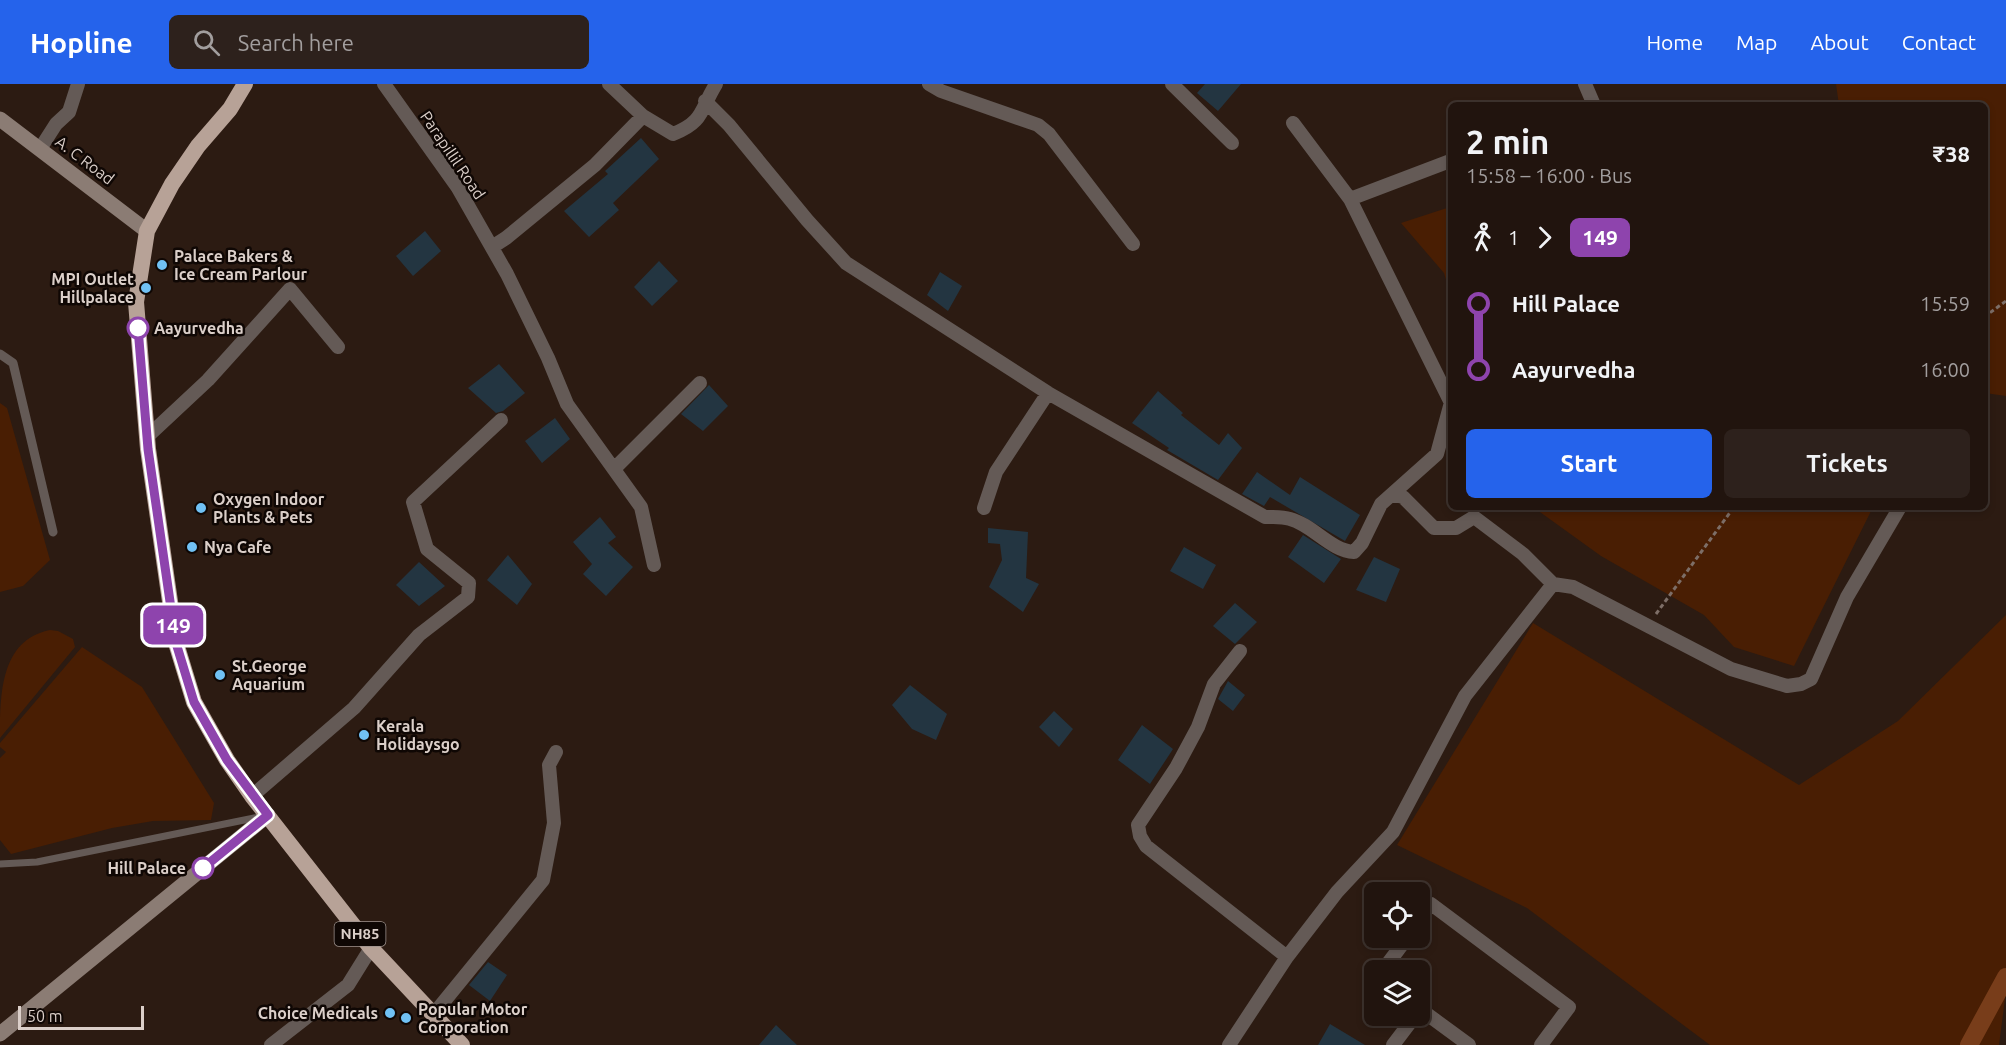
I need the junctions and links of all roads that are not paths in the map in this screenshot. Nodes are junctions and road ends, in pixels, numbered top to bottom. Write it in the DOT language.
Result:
graph roads {
  1 [pos="78,84"];
  2 [pos="245,84"];
  3 [pos="384,84"];
  4 [pos="609,84"];
  5 [pos="716,84"];
  6 [pos="929,84"];
  7 [pos="955,84"];
  8 [pos="1172,84"];
  9 [pos="1585,84"];
  10 [pos="941,91"];
  11 [pos="705,101"];
  12 [pos="1593,102"];
  13 [pos="643,116"];
  14 [pos="0,119"];
  15 [pos="1293,123"];
  16 [pos="1232,143"];
  17 [pos="40,149"];
  18 [pos="1448,162"];
  19 [pos="1350,199"];
  20 [pos="147,231"];
  21 [pos="1133,244"];
  22 [pos="492,247"];
  23 [pos="338,347"];
  24 [pos="0,354"];
  25 [pos="700,383"];
  26 [pos="1048,393"];
  27 [pos="1448,397"];
  28 [pos="1448,413"];
  29 [pos="501,420"];
  30 [pos="147,437"];
  31 [pos="614,470"];
  32 [pos="1394,495"];
  33 [pos="984,508"];
  34 [pos="1898,510"];
  35 [pos="53,532"];
  36 [pos="654,565"];
  37 [pos="1553,584"];
  38 [pos="1240,651"];
  39 [pos="556,752"];
  40 [pos="252,796"];
  41 [pos="268,815"];
  42 [pos="0,864"];
  43 [pos="1430,905"];
  44 [pos="371,948"];
  45 [pos="1287,957"];
  46 [pos="433,1016"];
  47 [pos="1430,1019"];
  48 [pos="1407,1026"];
  49 [pos="0,1034"];
  50 [pos="271,1045"];
  51 [pos="462,1045"];
  52 [pos="1229,1045"];
  53 [pos="1393,1045"];
  54 [pos="1469,1045"];
  55 [pos="1541,1045"];
  1 -- 17 [label="street"];
  2 -- 20 [label="highway, NH85"];
  3 -- 22 [label="street, Parapillil Road"];
  4 -- 13 [label="street"];
  5 -- 11 [label="street"];
  6 -- 10 [label="street"];
  7 -- 10 [label="street"];
  8 -- 16 [label="street"];
  9 -- 12 [label="street"];
  10 -- 21 [label="street"];
  11 -- 13 [label="street"];
  11 -- 26 [label="street"];
  13 -- 22 [label="street"];
  14 -- 17 [label="main road, A. C Road"];
  15 -- 19 [label="street"];
  17 -- 20 [label="main road, A. C Road"];
  18 -- 19 [label="street"];
  19 -- 27 [label="street"];
  20 -- 30 [label="highway, NH85"];
  22 -- 31 [label="street, Parapillil Road"];
  23 -- 30 [label="street"];
  24 -- 35 [label="street"];
  25 -- 31 [label="street"];
  26 -- 32 [label="street"];
  26 -- 33 [label="street"];
  28 -- 32 [label="street"];
  29 -- 40 [label="street"];
  30 -- 40 [label="highway, NH85"];
  31 -- 36 [label="street, Parapillil Road"];
  32 -- 37 [label="street"];
  34 -- 37 [label="street"];
  37 -- 45 [label="street"];
  38 -- 45 [label="street"];
  39 -- 46 [label="street"];
  40 -- 41 [label="highway, NH85"];
  41 -- 42 [label="lane"];
  41 -- 44 [label="highway, NH85"];
  41 -- 49 [label="main road"];
  43 -- 55 [label="street"];
  44 -- 46 [label="highway, NH85"];
  44 -- 50 [label="street"];
  45 -- 52 [label="street"];
  46 -- 51 [label="highway, NH85"];
  47 -- 54 [label="street"];
  48 -- 53 [label="street"];
}
